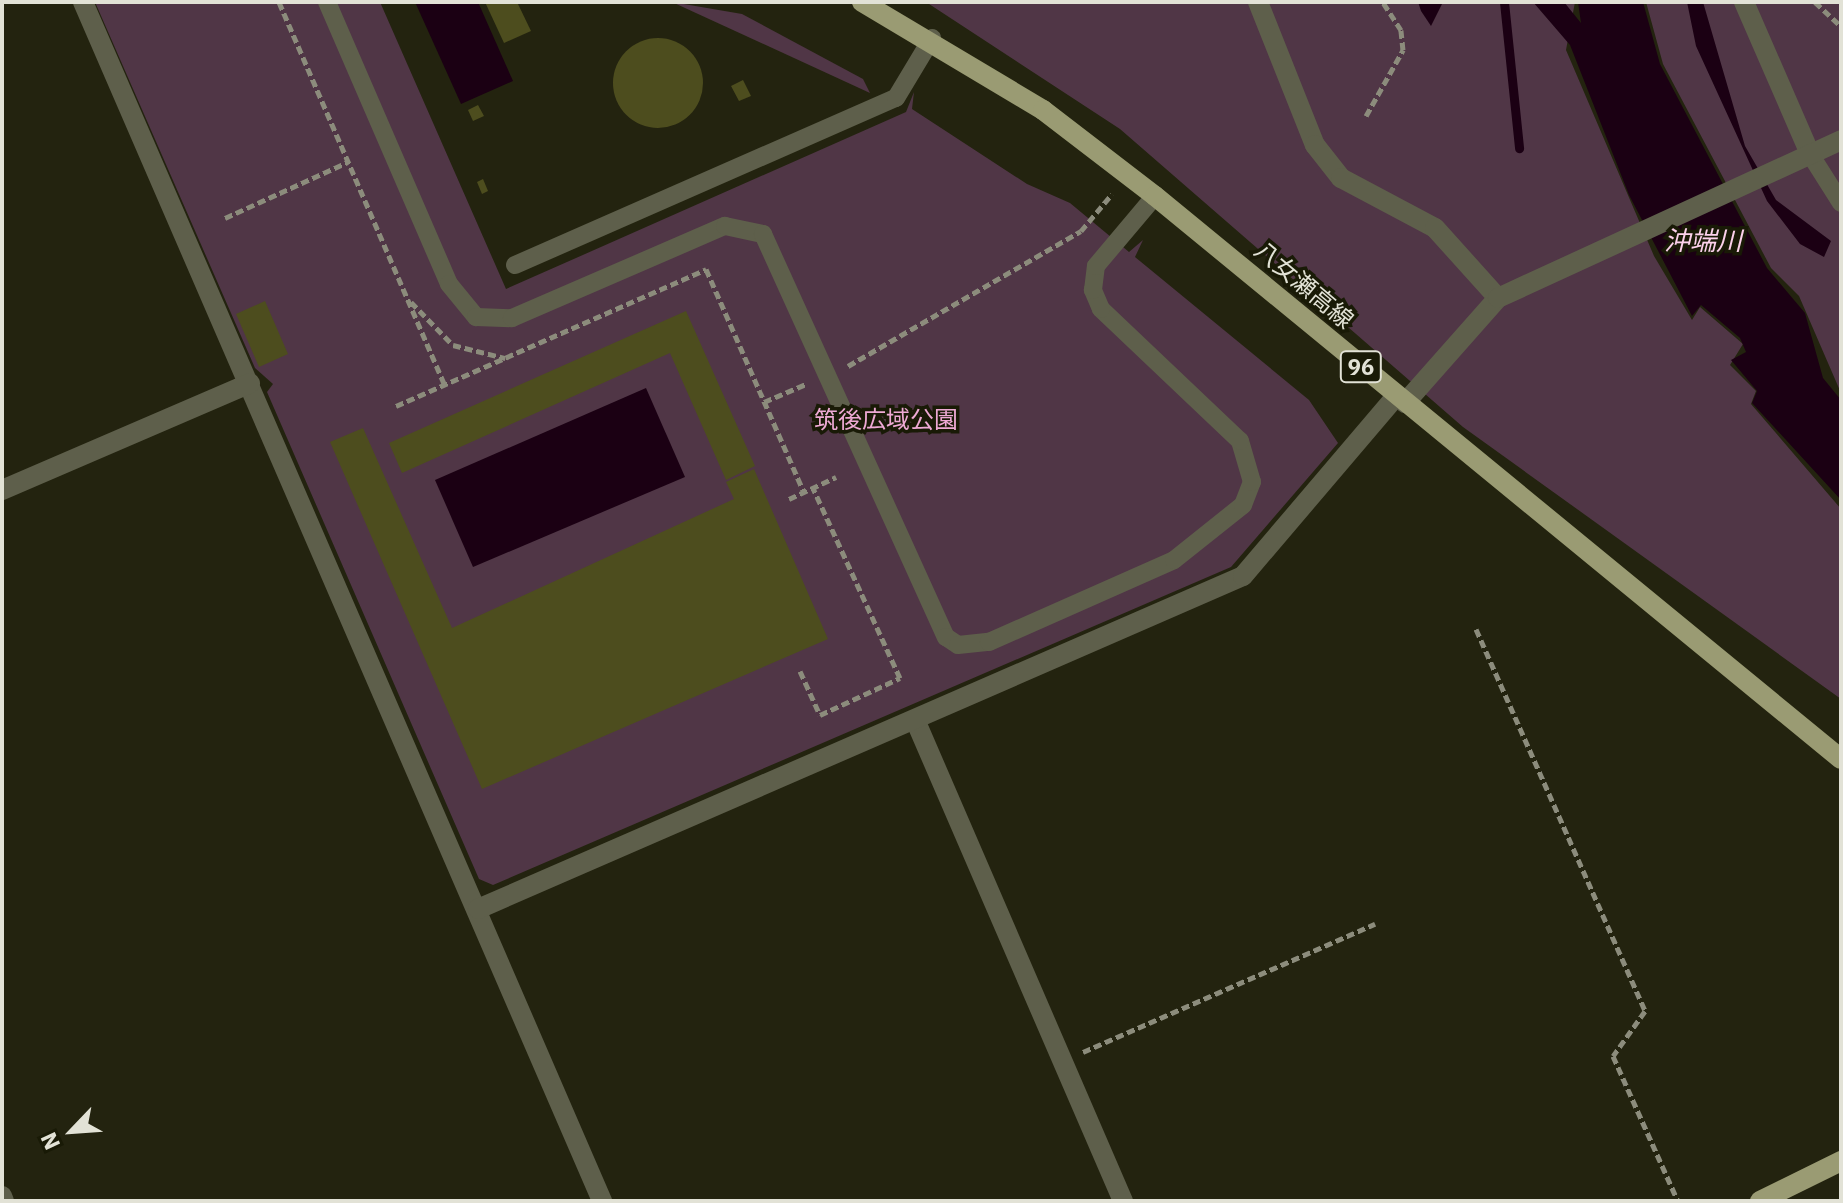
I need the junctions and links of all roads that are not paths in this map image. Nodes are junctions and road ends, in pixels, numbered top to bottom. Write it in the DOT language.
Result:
graph roads {
  1 [pos="83,2"];
  2 [pos="327,2"];
  3 [pos="862,2"];
  4 [pos="1258,2"];
  5 [pos="1744,2"];
  6 [pos="932,38"];
  7 [pos="1841,140"];
  8 [pos="1810,154"];
  9 [pos="1155,196"];
  10 [pos="1841,203"];
  11 [pos="515,265"];
  12 [pos="1498,298"];
  13 [pos="250,383"];
  14 [pos="1401,399"];
  15 [pos="2,490"];
  16 [pos="916,722"];
  17 [pos="1841,759"];
  18 [pos="478,909"];
  19 [pos="1841,1161"];
  20 [pos="602,1201"];
  21 [pos="1123,1201"];
  22 [pos="1760,1201"];
  1 -- 13 [label="street"];
  2 -- 9 [label="lane"];
  3 -- 6 [label="main road, 八女瀬高線 / 96"];
  4 -- 12 [label="street"];
  5 -- 8 [label="street"];
  6 -- 9 [label="main road, 八女瀬高線 / 96"];
  6 -- 11 [label="lane"];
  7 -- 8 [label="street"];
  8 -- 10 [label="lane"];
  8 -- 12 [label="street"];
  9 -- 14 [label="main road, 八女瀬高線 / 96"];
  12 -- 14 [label="street"];
  13 -- 15 [label="street"];
  13 -- 18 [label="street"];
  14 -- 16 [label="street"];
  14 -- 17 [label="main road, 八女瀬高線 / 96"];
  16 -- 18 [label="street"];
  16 -- 21 [label="street"];
  18 -- 20 [label="street"];
  19 -- 22 [label="main road"];
}
